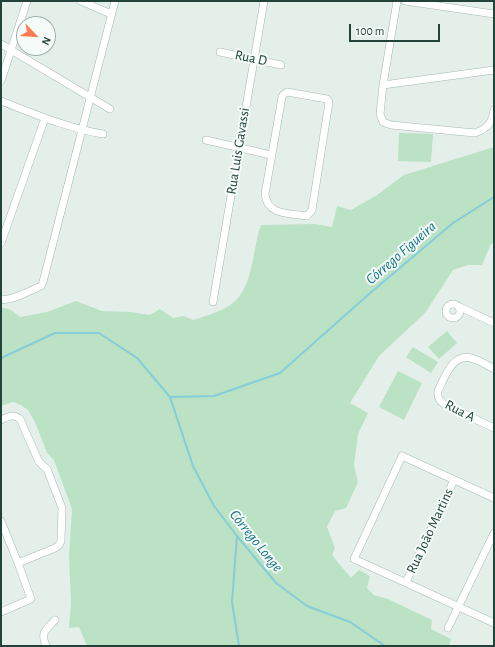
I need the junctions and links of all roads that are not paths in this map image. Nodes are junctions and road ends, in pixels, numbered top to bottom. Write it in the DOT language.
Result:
graph roads {
  1 [pos="27,1"];
  2 [pos="81,1"];
  3 [pos="114,1"];
  4 [pos="264,1"];
  5 [pos="397,1"];
  6 [pos="405,1"];
  7 [pos="111,14"];
  8 [pos="494,14"];
  9 [pos="1,44"];
  10 [pos="12,50"];
  11 [pos="220,52"];
  12 [pos="254,59"];
  13 [pos="281,65"];
  14 [pos="494,70"];
  15 [pos="1,82"];
  16 [pos="383,84"];
  17 [pos="90,97"];
  18 [pos="1,101"];
  19 [pos="110,109"];
  20 [pos="494,110"];
  21 [pos="45,118"];
  22 [pos="81,130"];
  23 [pos="103,134"];
  24 [pos="206,140"];
  25 [pos="239,148"];
  26 [pos="271,155"];
  27 [pos="1,243"];
  28 [pos="1,298"];
  29 [pos="213,302"];
  30 [pos="460,311"];
  31 [pos="494,323"];
  32 [pos="494,369"];
  33 [pos="1,420"];
  34 [pos="494,428"];
  35 [pos="454,480"];
  36 [pos="494,498"];
  37 [pos="1,521"];
  38 [pos="494,533"];
  39 [pos="18,563"];
  40 [pos="406,582"];
  41 [pos="458,607"];
  42 [pos="1,612"];
  43 [pos="55,620"];
  44 [pos="494,623"];
  45 [pos="448,628"];
  46 [pos="46,646"];
  1 -- 10 [label="street"];
  2 -- 7 [label="street"];
  3 -- 7 [label="street"];
  4 -- 12 [label="street, Rua Luis Gavassi"];
  5 -- 16 [label="street"];
  6 -- 8 [label="street"];
  7 -- 17 [label="street"];
  9 -- 10 [label="street"];
  10 -- 15 [label="street"];
  10 -- 17 [label="street"];
  11 -- 12 [label="street, Rua D"];
  12 -- 13 [label="street, Rua D"];
  12 -- 25 [label="street, Rua Luis Gavassi"];
  14 -- 16 [label="street"];
  16 -- 20 [label="street"];
  17 -- 19 [label="street"];
  17 -- 22 [label="street"];
  18 -- 21 [label="street"];
  21 -- 22 [label="street"];
  21 -- 27 [label="street"];
  22 -- 23 [label="street"];
  22 -- 28 [label="street"];
  24 -- 25 [label="street"];
  25 -- 26 [label="street"];
  25 -- 29 [label="street, Rua Luis Gavassi"];
  26 -- 26 [label="street"];
  30 -- 31 [label="street"];
  32 -- 34 [label="street, Rua A"];
  33 -- 39 [label="street"];
  35 -- 36 [label="street"];
  35 -- 40 [label="street, Rua João Martins"];
  35 -- 40 [label="street"];
  37 -- 39 [label="street"];
  38 -- 41 [label="street"];
  39 -- 42 [label="street"];
  40 -- 41 [label="street"];
  41 -- 44 [label="street"];
  41 -- 45 [label="street"];
  43 -- 46 [label="street"];
}
